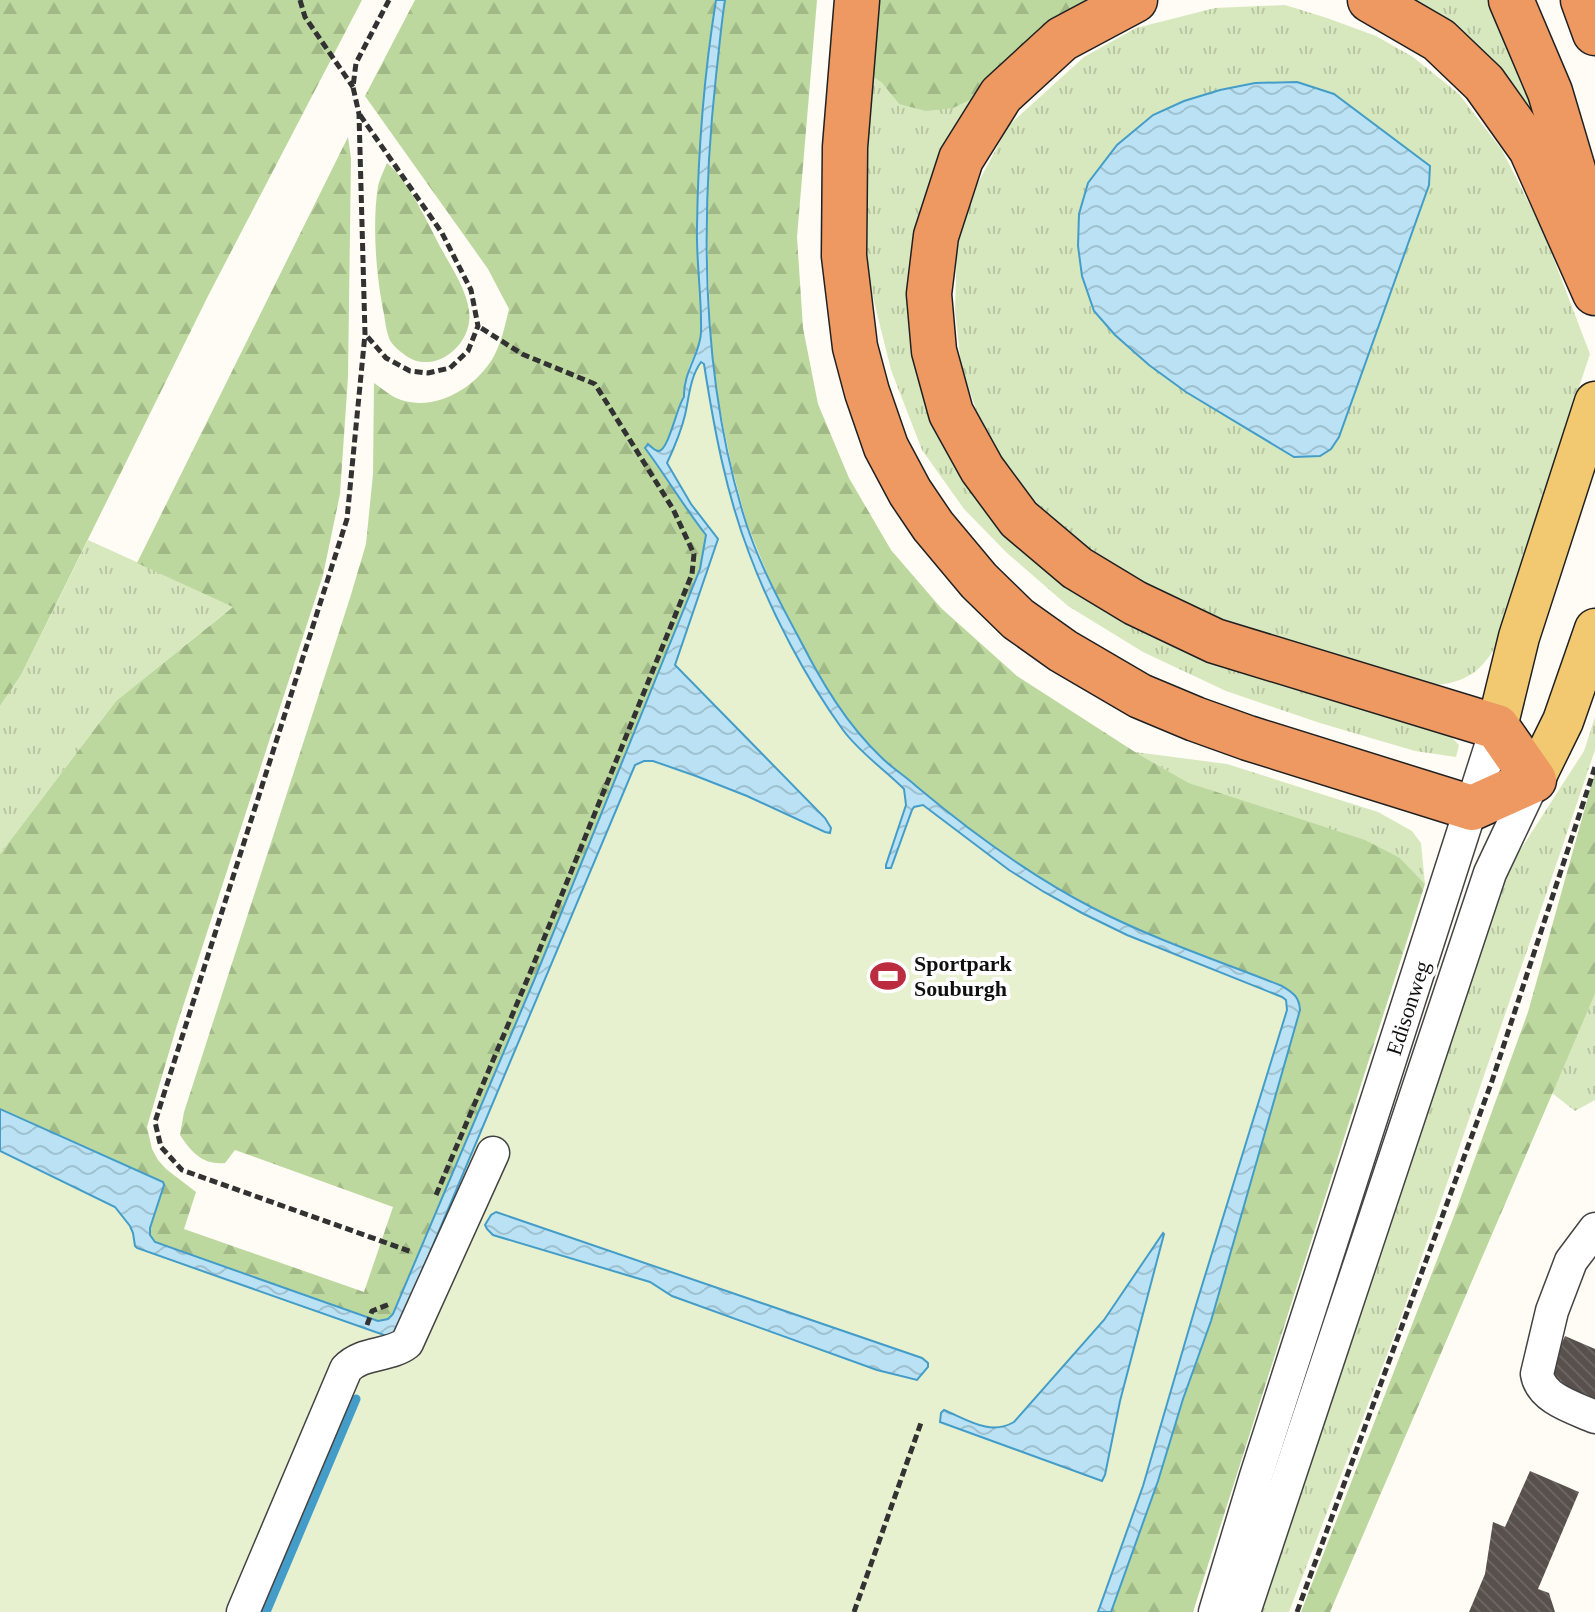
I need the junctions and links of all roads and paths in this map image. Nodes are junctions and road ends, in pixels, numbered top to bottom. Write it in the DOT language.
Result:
graph roads {
  1 [pos="300,0"];
  2 [pos="389,0"];
  3 [pos="857,0"];
  4 [pos="1135,0"];
  5 [pos="1370,0"];
  6 [pos="1511,0"];
  7 [pos="1583,0"];
  8 [pos="1595,33"];
  9 [pos="353,87"];
  10 [pos="359,114"];
  11 [pos="1595,244"];
  12 [pos="1595,293"];
  13 [pos="478,326"];
  14 [pos="365,334"];
  15 [pos="1595,402"];
  16 [pos="1595,629"];
  17 [pos="1497,727"];
  18 [pos="1595,767"];
  19 [pos="1534,780"];
  20 [pos="1472,808"];
  21 [pos="493,1153"];
  22 [pos="431,1208"];
  23 [pos="1595,1229"];
  24 [pos="406,1265"];
  25 [pos="395,1291"];
  26 [pos="372,1311"];
  27 [pos="1595,1417"];
  28 [pos="922,1420"];
  29 [pos="243,1612"];
  30 [pos="854,1612"];
  31 [pos="1215,1612"];
  32 [pos="1244,1612"];
  33 [pos="1297,1612"];
  1 -- 9 [label="path"];
  2 -- 9 [label="path"];
  3 -- 20 [label="highway"];
  4 -- 17 [label="highway"];
  5 -- 12 [label="highway"];
  6 -- 11 [label="highway"];
  7 -- 8 [label="highway"];
  9 -- 10 [label="path"];
  10 -- 13 [label="path"];
  10 -- 14 [label="path"];
  13 -- 14 [label="path"];
  13 -- 22 [label="path"];
  14 -- 24 [label="path"];
  15 -- 17 [label="main road, Edisonweg"];
  16 -- 19 [label="main road, Edisonweg"];
  17 -- 19 [label="highway"];
  17 -- 20 [label="street, Edisonweg"];
  18 -- 33 [label="path"];
  19 -- 20 [label="highway"];
  19 -- 32 [label="street, Edisonweg"];
  20 -- 31 [label="street, Edisonweg"];
  21 -- 29 [label="street"];
  23 -- 27 [label="street"];
  25 -- 26 [label="path"];
  28 -- 30 [label="path"];
}
